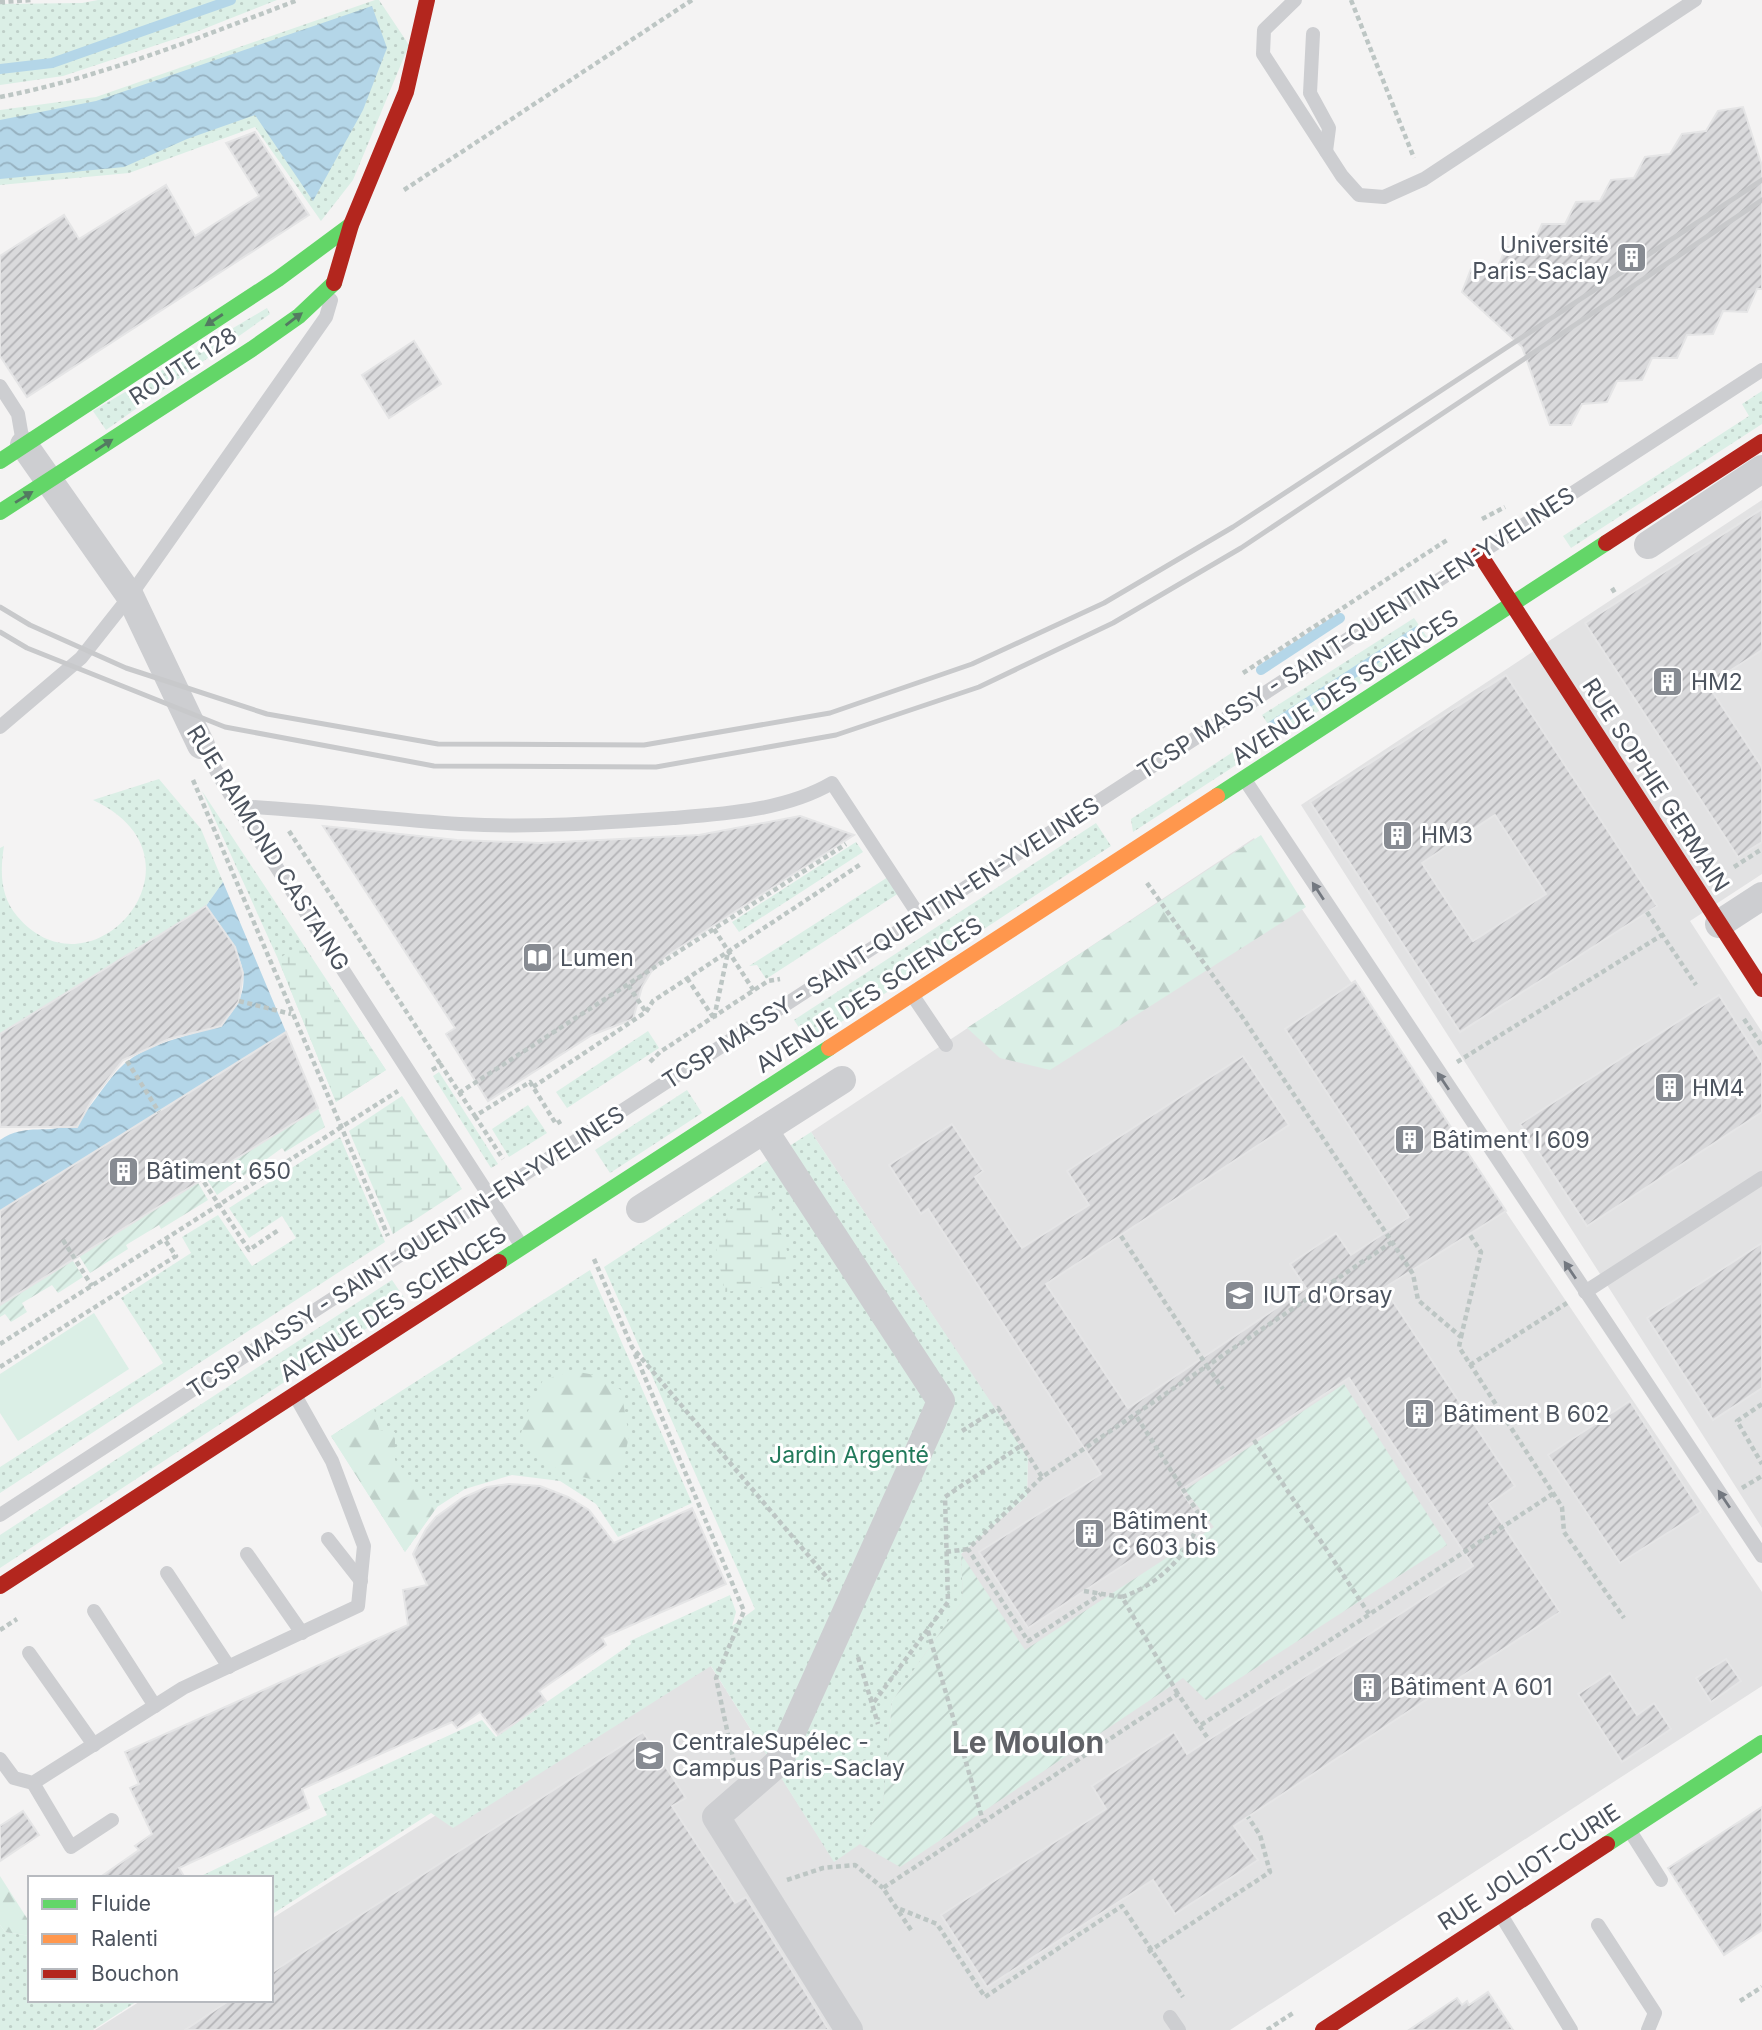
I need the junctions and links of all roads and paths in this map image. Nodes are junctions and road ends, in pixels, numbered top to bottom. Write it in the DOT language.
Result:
graph roads {
  1 [pos="32,0"];
  2 [pos="298,0"];
  3 [pos="427,0"];
  4 [pos="692,0"];
  5 [pos="1295,0"];
  6 [pos="1351,0"];
  7 [pos="1695,0"];
  8 [pos="0,2"];
  9 [pos="1313,34"];
  10 [pos="0,97"];
  11 [pos="1326,151"];
  12 [pos="1416,165"];
  13 [pos="397,195"];
  14 [pos="351,225"];
  15 [pos="336,281"];
  16 [pos="1762,370"];
  17 [pos="0,386"];
  18 [pos="1762,442"];
  19 [pos="24,445"];
  20 [pos="0,461"];
  21 [pos="1762,469"];
  22 [pos="47,482"];
  23 [pos="0,512"];
  24 [pos="1456,534"];
  25 [pos="1648,545"];
  26 [pos="1479,553"];
  27 [pos="130,596"];
  28 [pos="1511,606"];
  29 [pos="1243,673"];
  30 [pos="0,727"];
  31 [pos="201,745"];
  32 [pos="191,776"];
  33 [pos="1244,779"];
  34 [pos="237,806"];
  35 [pos="274,808"];
  36 [pos="864,832"];
  37 [pos="1762,849"];
  38 [pos="878,853"];
  39 [pos="1734,867"];
  40 [pos="1145,879"];
  41 [pos="1762,896"];
  42 [pos="1647,912"];
  43 [pos="920,917"];
  44 [pos="1719,924"];
  45 [pos="714,929"];
  46 [pos="1662,935"];
  47 [pos="728,951"];
  48 [pos="791,972"];
  49 [pos="687,978"];
  50 [pos="628,985"];
  51 [pos="1696,985"];
  52 [pos="1762,989"];
  53 [pos="754,991"];
  54 [pos="912,995"];
  55 [pos="239,1001"];
  56 [pos="646,1012"];
  57 [pos="291,1014"];
  58 [pos="713,1017"];
  59 [pos="718,1025"];
  60 [pos="946,1045"];
  61 [pos="127,1062"];
  62 [pos="441,1065"];
  63 [pos="642,1068"];
  64 [pos="1438,1073"];
  65 [pos="415,1080"];
  66 [pos="842,1080"];
  67 [pos="533,1087"];
  68 [pos="459,1093"];
  69 [pos="159,1112"];
  70 [pos="475,1116"];
  71 [pos="567,1116"];
  72 [pos="771,1118"];
  73 [pos="340,1130"];
  74 [pos="503,1158"];
  75 [pos="190,1161"];
  76 [pos="1762,1178"];
  77 [pos="489,1197"];
  78 [pos="220,1206"];
  79 [pos="640,1209"];
  80 [pos="280,1229"];
  81 [pos="1470,1235"];
  82 [pos="1121,1236"];
  83 [pos="388,1238"];
  84 [pos="63,1240"];
  85 [pos="165,1240"];
  86 [pos="1392,1242"];
  87 [pos="522,1247"];
  88 [pos="594,1259"];
  89 [pos="92,1286"];
  90 [pos="1585,1292"];
  91 [pos="1461,1337"];
  92 [pos="0,1344"];
  93 [pos="632,1347"];
  94 [pos="1471,1365"];
  95 [pos="1208,1366"];
  96 [pos="0,1367"];
  97 [pos="1223,1389"];
  98 [pos="294,1395"];
  99 [pos="1762,1404"];
  100 [pos="1135,1415"];
  101 [pos="961,1432"];
  102 [pos="1254,1440"];
  103 [pos="1022,1445"];
  104 [pos="1762,1464"];
  105 [pos="1042,1476"];
  106 [pos="1762,1476"];
  107 [pos="1741,1488"];
  108 [pos="1554,1493"];
  109 [pos="0,1515"];
  110 [pos="328,1539"];
  111 [pos="968,1549"];
  112 [pos="946,1552"];
  113 [pos="247,1554"];
  114 [pos="1762,1556"];
  115 [pos="167,1573"];
  116 [pos="361,1581"];
  117 [pos="834,1585"];
  118 [pos="0,1586"];
  119 [pos="1084,1591"];
  120 [pos="1101,1594"];
  121 [pos="1122,1597"];
  122 [pos="94,1611"];
  123 [pos="1369,1614"];
  124 [pos="1624,1618"];
  125 [pos="927,1631"];
  126 [pos="302,1633"];
  127 [pos="856,1651"];
  128 [pos="29,1653"];
  129 [pos="229,1667"];
  130 [pos="1178,1694"];
  131 [pos="874,1703"];
  132 [pos="155,1706"];
  133 [pos="878,1724"];
  134 [pos="1201,1725"];
  135 [pos="1209,1740"];
  136 [pos="1762,1743"];
  137 [pos="93,1745"];
  138 [pos="0,1759"];
  139 [pos="730,1773"];
  140 [pos="33,1783"];
  141 [pos="1248,1816"];
  142 [pos="111,1820"];
  143 [pos="983,1822"];
  144 [pos="1628,1829"];
  145 [pos="823,1868"];
  146 [pos="1661,1880"];
  147 [pos="883,1888"];
  148 [pos="898,1909"];
  149 [pos="1500,1913"];
  150 [pos="1598,1925"];
  151 [pos="911,1930"];
  152 [pos="1149,1950"];
  153 [pos="1762,1987"];
  154 [pos="1740,2001"];
  155 [pos="1190,2007"];
  156 [pos="1170,2017"];
  157 [pos="849,2030"];
  158 [pos="1179,2030"];
  159 [pos="1323,2030"];
  160 [pos="1571,2030"];
  161 [pos="1648,2030"];
  1 -- 8 [label="path"];
  2 -- 10 [label="path"];
  3 -- 14 [label="street"];
  4 -- 13 [label="path"];
  5 -- 11 [label="lane"];
  6 -- 12 [label="path"];
  7 -- 11 [label="lane"];
  9 -- 11 [label="lane"];
  14 -- 15 [label="street"];
  14 -- 19 [label="street, ROUTE 128, one-way"];
  22 -- 15 [label="street, ROUTE 128, one-way"];
  15 -- 27 [label="lane"];
  16 -- 26 [label="lane, TCSP MASSY - SAINT-QUENTIN-EN-YVELINES"];
  17 -- 19 [label="lane"];
  18 -- 28 [label="street, AVENUE DES SCIENCES"];
  19 -- 20 [label="street, ROUTE 128"];
  19 -- 22 [label="street, RUE RAIMOND CASTAING"];
  21 -- 25 [label="street"];
  23 -- 22 [label="street, ROUTE 128, one-way"];
  22 -- 27 [label="street, RUE RAIMOND CASTAING"];
  24 -- 29 [label="path"];
  26 -- 28 [label="street, RUE SOPHIE GERMAIN"];
  26 -- 43 [label="lane, TCSP MASSY - SAINT-QUENTIN-EN-YVELINES"];
  27 -- 30 [label="lane"];
  27 -- 31 [label="street, RUE RAIMOND CASTAING"];
  28 -- 33 [label="street, AVENUE DES SCIENCES"];
  28 -- 44 [label="street, RUE SOPHIE GERMAIN"];
  31 -- 34 [label="lane, RUE RAIMOND CASTAING"];
  32 -- 57 [label="path"];
  33 -- 54 [label="street, AVENUE DES SCIENCES"];
  64 -- 33 [label="lane, one-way"];
  34 -- 35 [label="lane"];
  34 -- 65 [label="lane, RUE RAIMOND CASTAING"];
  35 -- 36 [label="lane"];
  35 -- 62 [label="path"];
  36 -- 38 [label="lane"];
  36 -- 45 [label="path"];
  37 -- 39 [label="path"];
  38 -- 43 [label="lane"];
  38 -- 47 [label="path"];
  40 -- 86 [label="path"];
  41 -- 44 [label="street"];
  42 -- 46 [label="path"];
  43 -- 77 [label="lane, TCSP MASSY - SAINT-QUENTIN-EN-YVELINES"];
  44 -- 52 [label="street, RUE SOPHIE GERMAIN"];
  45 -- 47 [label="path"];
  45 -- 50 [label="path"];
  46 -- 51 [label="path"];
  46 -- 64 [label="path"];
  47 -- 49 [label="path"];
  47 -- 53 [label="path"];
  47 -- 58 [label="path"];
  48 -- 53 [label="path"];
  49 -- 56 [label="path"];
  49 -- 58 [label="path"];
  50 -- 56 [label="path"];
  50 -- 68 [label="path"];
  53 -- 58 [label="path"];
  54 -- 60 [label="lane"];
  54 -- 87 [label="street, AVENUE DES SCIENCES"];
  55 -- 57 [label="path"];
  56 -- 67 [label="path"];
  57 -- 73 [label="path"];
  58 -- 59 [label="path"];
  58 -- 63 [label="path"];
  61 -- 69 [label="path"];
  62 -- 65 [label="path"];
  62 -- 68 [label="path"];
  90 -- 64 [label="lane, one-way"];
  65 -- 73 [label="path"];
  65 -- 77 [label="lane, RUE RAIMOND CASTAING"];
  66 -- 72 [label="street"];
  67 -- 70 [label="path"];
  67 -- 71 [label="path"];
  68 -- 70 [label="path"];
  70 -- 74 [label="path"];
  72 -- 79 [label="street"];
  72 -- 157 [label="street, bridge"];
  73 -- 78 [label="path"];
  73 -- 83 [label="path"];
  75 -- 78 [label="path"];
  76 -- 90 [label="lane"];
  77 -- 87 [label="lane, RUE RAIMOND CASTAING"];
  77 -- 109 [label="lane, TCSP MASSY - SAINT-QUENTIN-EN-YVELINES"];
  78 -- 80 [label="path"];
  78 -- 85 [label="path"];
  81 -- 91 [label="path"];
  82 -- 95 [label="path"];
  84 -- 89 [label="path"];
  85 -- 89 [label="path"];
  85 -- 96 [label="path"];
  86 -- 91 [label="path"];
  86 -- 95 [label="path"];
  87 -- 98 [label="street, AVENUE DES SCIENCES"];
  88 -- 93 [label="path"];
  89 -- 92 [label="path"];
  90 -- 94 [label="path"];
  114 -- 90 [label="lane, one-way"];
  91 -- 94 [label="path"];
  93 -- 117 [label="path"];
  93 -- 139 [label="path"];
  94 -- 108 [label="path"];
  95 -- 97 [label="path"];
  95 -- 100 [label="path"];
  98 -- 116 [label="lane"];
  98 -- 118 [label="street, AVENUE DES SCIENCES"];
  99 -- 104 [label="path"];
  100 -- 105 [label="path"];
  100 -- 121 [label="path"];
  101 -- 103 [label="path"];
  102 -- 123 [label="path"];
  103 -- 105 [label="path"];
  103 -- 112 [label="path"];
  105 -- 111 [label="path"];
  106 -- 107 [label="path"];
  108 -- 123 [label="path"];
  108 -- 124 [label="path"];
  110 -- 116 [label="lane"];
  111 -- 112 [label="path"];
  111 -- 120 [label="path"];
  112 -- 125 [label="path"];
  113 -- 126 [label="lane"];
  115 -- 129 [label="lane"];
  116 -- 126 [label="lane"];
  119 -- 120 [label="path"];
  120 -- 121 [label="path"];
  121 -- 130 [label="path"];
  122 -- 132 [label="lane"];
  123 -- 134 [label="path"];
  125 -- 131 [label="path"];
  125 -- 143 [label="path"];
  126 -- 129 [label="lane"];
  127 -- 131 [label="path"];
  128 -- 137 [label="lane"];
  129 -- 132 [label="lane"];
  130 -- 134 [label="path"];
  130 -- 143 [label="path"];
  131 -- 133 [label="path"];
  132 -- 137 [label="lane"];
  134 -- 135 [label="path"];
  136 -- 144 [label="street, RUE JOLIOT-CURIE"];
  137 -- 140 [label="lane"];
  138 -- 140 [label="lane"];
  140 -- 142 [label="lane"];
  141 -- 152 [label="path"];
  143 -- 147 [label="path"];
  144 -- 146 [label="lane"];
  144 -- 149 [label="street, RUE JOLIOT-CURIE"];
  145 -- 147 [label="path"];
  147 -- 148 [label="path"];
  148 -- 151 [label="path"];
  148 -- 152 [label="path"];
  149 -- 159 [label="street, RUE JOLIOT-CURIE"];
  149 -- 160 [label="lane"];
  150 -- 161 [label="lane"];
  152 -- 155 [label="path"];
  153 -- 154 [label="path"];
  156 -- 158 [label="lane"];
}
